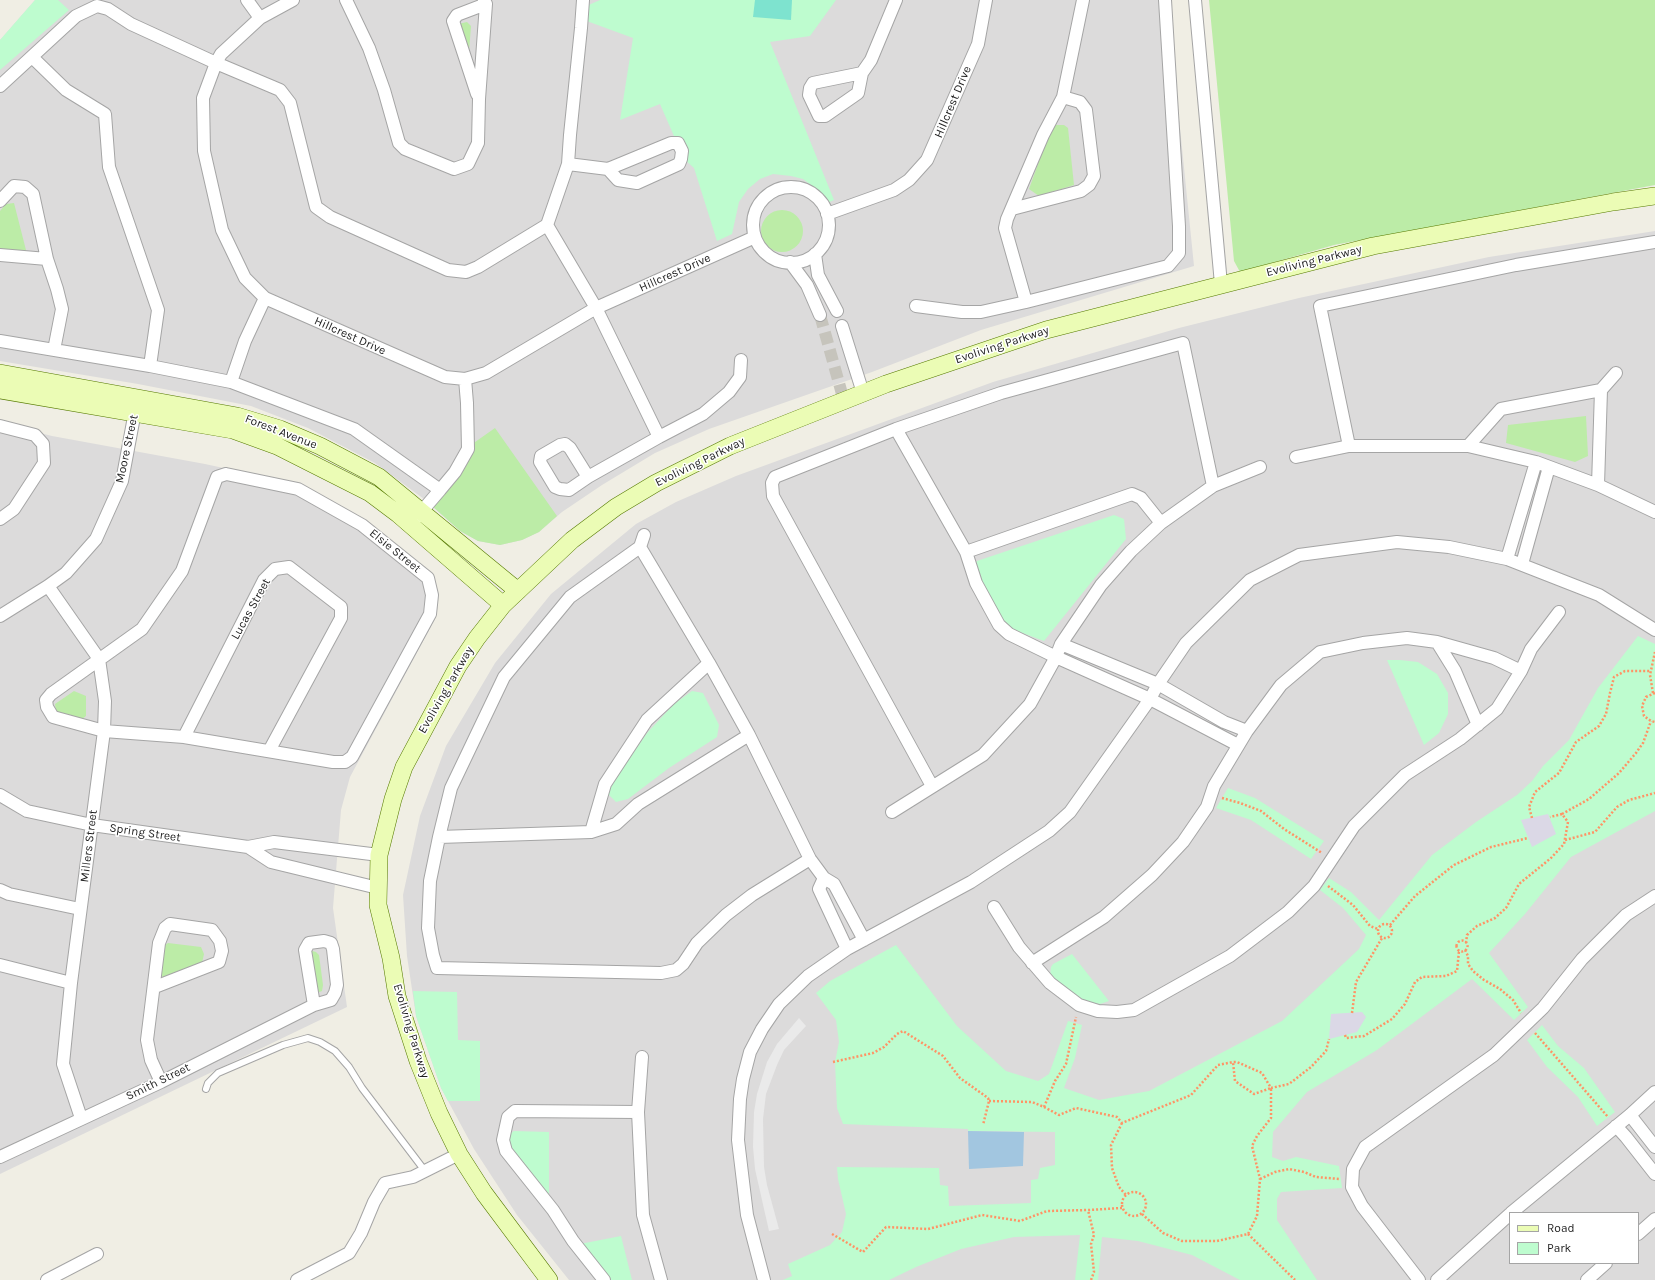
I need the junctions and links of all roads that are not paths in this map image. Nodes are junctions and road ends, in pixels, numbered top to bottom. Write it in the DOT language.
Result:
graph roads {
  1 [pos="247,0"];
  2 [pos="293,0"];
  3 [pos="346,0"];
  4 [pos="583,0"];
  5 [pos="896,0"];
  6 [pos="986,0"];
  7 [pos="1083,0"];
  8 [pos="1165,0"];
  9 [pos="1195,0"];
  10 [pos="485,2"];
  11 [pos="260,18"];
  12 [pos="32,57"];
  13 [pos="216,63"];
  14 [pos="862,72"];
  15 [pos="0,86"];
  16 [pos="1063,97"];
  17 [pos="479,99"];
  18 [pos="568,164"];
  19 [pos="608,169"];
  20 [pos="1655,196"];
  21 [pos="0,201"];
  22 [pos="1012,209"];
  23 [pos="827,214"];
  24 [pos="547,225"];
  25 [pos="755,237"];
  26 [pos="1655,242"];
  27 [pos="815,254"];
  28 [pos="0,255"];
  29 [pos="47,260"];
  30 [pos="790,262"];
  31 [pos="1221,284"];
  32 [pos="265,298"];
  33 [pos="1026,302"];
  34 [pos="916,306"];
  35 [pos="596,308"];
  36 [pos="837,311"];
  37 [pos="820,315"];
  38 [pos="842,326"];
  39 [pos="0,341"];
  40 [pos="54,350"];
  41 [pos="741,360"];
  42 [pos="150,366"];
  43 [pos="1616,373"];
  44 [pos="0,374"];
  45 [pos="465,379"];
  46 [pos="231,382"];
  47 [pos="0,390"];
  48 [pos="1601,390"];
  49 [pos="863,393"];
  50 [pos="136,405"];
  51 [pos="0,426"];
  52 [pos="896,430"];
  53 [pos="658,437"];
  54 [pos="1349,446"];
  55 [pos="1468,446"];
  56 [pos="1296,457"];
  57 [pos="1536,462"];
  58 [pos="1549,466"];
  59 [pos="1260,467"];
  60 [pos="588,477"];
  61 [pos="1598,485"];
  62 [pos="1213,486"];
  63 [pos="440,490"];
  64 [pos="422,512"];
  65 [pos="1655,512"];
  66 [pos="0,519"];
  67 [pos="1161,523"];
  68 [pos="410,525"];
  69 [pos="644,535"];
  70 [pos="640,547"];
  71 [pos="966,552"];
  72 [pos="1507,559"];
  73 [pos="1522,564"];
  74 [pos="48,586"];
  75 [pos="518,591"];
  76 [pos="503,605"];
  77 [pos="1559,612"];
  78 [pos="0,616"];
  79 [pos="1655,630"];
  80 [pos="1437,642"];
  81 [pos="1061,644"];
  82 [pos="1056,657"];
  83 [pos="99,659"];
  84 [pos="709,663"];
  85 [pos="1521,671"];
  86 [pos="1158,684"];
  87 [pos="1150,699"];
  88 [pos="1478,726"];
  89 [pos="104,731"];
  90 [pos="1247,731"];
  91 [pos="749,735"];
  92 [pos="184,737"];
  93 [pos="1238,745"];
  94 [pos="269,751"];
  95 [pos="932,786"];
  96 [pos="0,795"];
  97 [pos="892,812"];
  98 [pos="92,826"];
  99 [pos="591,832"];
  100 [pos="439,837"];
  101 [pos="248,847"];
  102 [pos="379,855"];
  103 [pos="810,859"];
  104 [pos="824,878"];
  105 [pos="378,888"];
  106 [pos="0,890"];
  107 [pos="1655,896"];
  108 [pos="994,907"];
  109 [pos="80,909"];
  110 [pos="864,940"];
  111 [pos="847,949"];
  112 [pos="1032,962"];
  113 [pos="0,965"];
  114 [pos="70,983"];
  115 [pos="154,987"];
  116 [pos="314,1005"];
  117 [pos="642,1057"];
  118 [pos="161,1082"];
  119 [pos="206,1089"];
  120 [pos="1655,1092"];
  121 [pos="638,1112"];
  122 [pos="1630,1115"];
  123 [pos="81,1118"];
  124 [pos="1616,1126"];
  125 [pos="1655,1147"];
  126 [pos="459,1154"];
  127 [pos="0,1157"];
  128 [pos="425,1171"];
  129 [pos="1655,1174"];
  130 [pos="1511,1212"];
  131 [pos="1509,1214"];
  132 [pos="1655,1219"];
  133 [pos="1639,1233"];
  134 [pos="97,1254"];
  135 [pos="1605,1264"];
  136 [pos="47,1280"];
  137 [pos="297,1280"];
  138 [pos="549,1280"];
  139 [pos="604,1280"];
  140 [pos="661,1280"];
  141 [pos="764,1280"];
  142 [pos="1419,1280"];
  143 [pos="1437,1280"];
  144 [pos="1587,1280"];
  1 -- 11 [label="street"];
  2 -- 11 [label="street, Hillcrest Drive"];
  3 -- 17 [label="street"];
  4 -- 18 [label="street"];
  5 -- 14 [label="street"];
  6 -- 23 [label="street, Hillcrest Drive"];
  7 -- 16 [label="street"];
  8 -- 33 [label="street"];
  9 -- 31 [label="street"];
  10 -- 17 [label="street"];
  10 -- 17 [label="street"];
  11 -- 13 [label="street, Hillcrest Drive"];
  12 -- 13 [label="street"];
  12 -- 15 [label="street"];
  12 -- 42 [label="street"];
  13 -- 24 [label="street"];
  13 -- 32 [label="street, Hillcrest Drive"];
  14 -- 14 [label="street"];
  16 -- 22 [label="street"];
  16 -- 22 [label="street"];
  18 -- 19 [label="street"];
  18 -- 24 [label="street"];
  19 -- 19 [label="street"];
  20 -- 31 [label="street, Evoliving Parkway"];
  21 -- 29 [label="street"];
  22 -- 33 [label="street"];
  23 -- 25 [label="street"];
  23 -- 27 [label="street"];
  24 -- 35 [label="street"];
  25 -- 30 [label="street"];
  25 -- 35 [label="street, Hillcrest Drive"];
  26 -- 54 [label="street"];
  27 -- 30 [label="street"];
  27 -- 36 [label="street"];
  28 -- 29 [label="street"];
  29 -- 40 [label="street"];
  30 -- 37 [label="street"];
  31 -- 49 [label="street, Evoliving Parkway"];
  32 -- 45 [label="street, Hillcrest Drive"];
  32 -- 46 [label="street"];
  33 -- 34 [label="street"];
  35 -- 45 [label="street, Hillcrest Drive"];
  35 -- 53 [label="street"];
  38 -- 49 [label="street"];
  39 -- 40 [label="street"];
  40 -- 42 [label="street"];
  41 -- 53 [label="street"];
  42 -- 46 [label="street"];
  43 -- 48 [label="street"];
  44 -- 50 [label="street, Forest Avenue"];
  45 -- 63 [label="street"];
  46 -- 63 [label="street"];
  47 -- 50 [label="street, Forest Avenue"];
  48 -- 55 [label="street"];
  48 -- 61 [label="street"];
  49 -- 75 [label="street, Evoliving Parkway"];
  50 -- 64 [label="street, Forest Avenue"];
  50 -- 68 [label="street, Forest Avenue"];
  50 -- 74 [label="street, Moore Street"];
  51 -- 66 [label="street"];
  52 -- 62 [label="street"];
  52 -- 71 [label="street"];
  52 -- 95 [label="street"];
  53 -- 60 [label="street"];
  54 -- 55 [label="street"];
  54 -- 56 [label="street"];
  55 -- 57 [label="street"];
  57 -- 58 [label="street"];
  57 -- 72 [label="street"];
  58 -- 61 [label="street"];
  58 -- 73 [label="street"];
  59 -- 62 [label="street"];
  61 -- 65 [label="street"];
  62 -- 67 [label="street"];
  63 -- 64 [label="street"];
  64 -- 68 [label="street"];
  64 -- 75 [label="street, Forest Avenue"];
  67 -- 71 [label="street"];
  67 -- 81 [label="street"];
  68 -- 76 [label="street, Forest Avenue"];
  69 -- 70 [label="street"];
  70 -- 84 [label="street"];
  70 -- 100 [label="street"];
  71 -- 82 [label="street"];
  72 -- 73 [label="street"];
  72 -- 86 [label="street"];
  73 -- 79 [label="street"];
  74 -- 78 [label="street, Moore Street"];
  74 -- 83 [label="street, Millers Street"];
  75 -- 76 [label="street, Evoliving Parkway"];
  76 -- 102 [label="street, Evoliving Parkway"];
  77 -- 85 [label="street"];
  80 -- 85 [label="street"];
  80 -- 88 [label="street"];
  80 -- 90 [label="street"];
  81 -- 82 [label="street"];
  81 -- 86 [label="street"];
  82 -- 87 [label="street"];
  82 -- 95 [label="street"];
  83 -- 89 [label="street, Millers Street"];
  83 -- 89 [label="street, Elsie Street"];
  83 -- 94 [label="street, Elsie Street"];
  84 -- 91 [label="street"];
  84 -- 99 [label="street"];
  85 -- 88 [label="street"];
  86 -- 87 [label="street"];
  86 -- 90 [label="street"];
  87 -- 93 [label="street"];
  87 -- 110 [label="street"];
  88 -- 112 [label="street"];
  89 -- 92 [label="street, Elsie Street"];
  89 -- 98 [label="street, Millers Street"];
  90 -- 93 [label="street"];
  91 -- 99 [label="street"];
  91 -- 103 [label="street"];
  92 -- 94 [label="street, Elsie Street"];
  92 -- 94 [label="street, Lucas Street"];
  93 -- 112 [label="street"];
  95 -- 97 [label="street"];
  96 -- 98 [label="street, Spring Street"];
  98 -- 101 [label="street, Spring Street"];
  98 -- 109 [label="street, Millers Street"];
  99 -- 100 [label="street"];
  100 -- 103 [label="street"];
  101 -- 102 [label="street, Spring Street"];
  101 -- 105 [label="street, Spring Street"];
  102 -- 105 [label="street, Evoliving Parkway"];
  103 -- 104 [label="street"];
  104 -- 110 [label="street"];
  104 -- 111 [label="street"];
  105 -- 126 [label="street, Evoliving Parkway"];
  106 -- 109 [label="street"];
  107 -- 142 [label="street"];
  108 -- 112 [label="street"];
  109 -- 114 [label="street, Millers Street"];
  110 -- 111 [label="street"];
  111 -- 141 [label="street"];
  113 -- 114 [label="street"];
  114 -- 123 [label="street, Millers Street"];
  115 -- 115 [label="street"];
  115 -- 118 [label="street"];
  116 -- 116 [label="street, Smith Street"];
  116 -- 118 [label="street, Smith Street"];
  117 -- 121 [label="street"];
  118 -- 123 [label="street, Smith Street"];
  119 -- 128 [label="lane"];
  120 -- 122 [label="street"];
  121 -- 139 [label="street"];
  121 -- 140 [label="street"];
  122 -- 124 [label="street"];
  122 -- 125 [label="street"];
  123 -- 127 [label="street, Smith Street"];
  124 -- 129 [label="street"];
  124 -- 130 [label="street"];
  126 -- 128 [label="street"];
  126 -- 138 [label="street, Evoliving Parkway"];
  128 -- 137 [label="street"];
  131 -- 143 [label="street"];
  132 -- 133 [label="street"];
  134 -- 136 [label="street"];
  135 -- 144 [label="street"];
}
